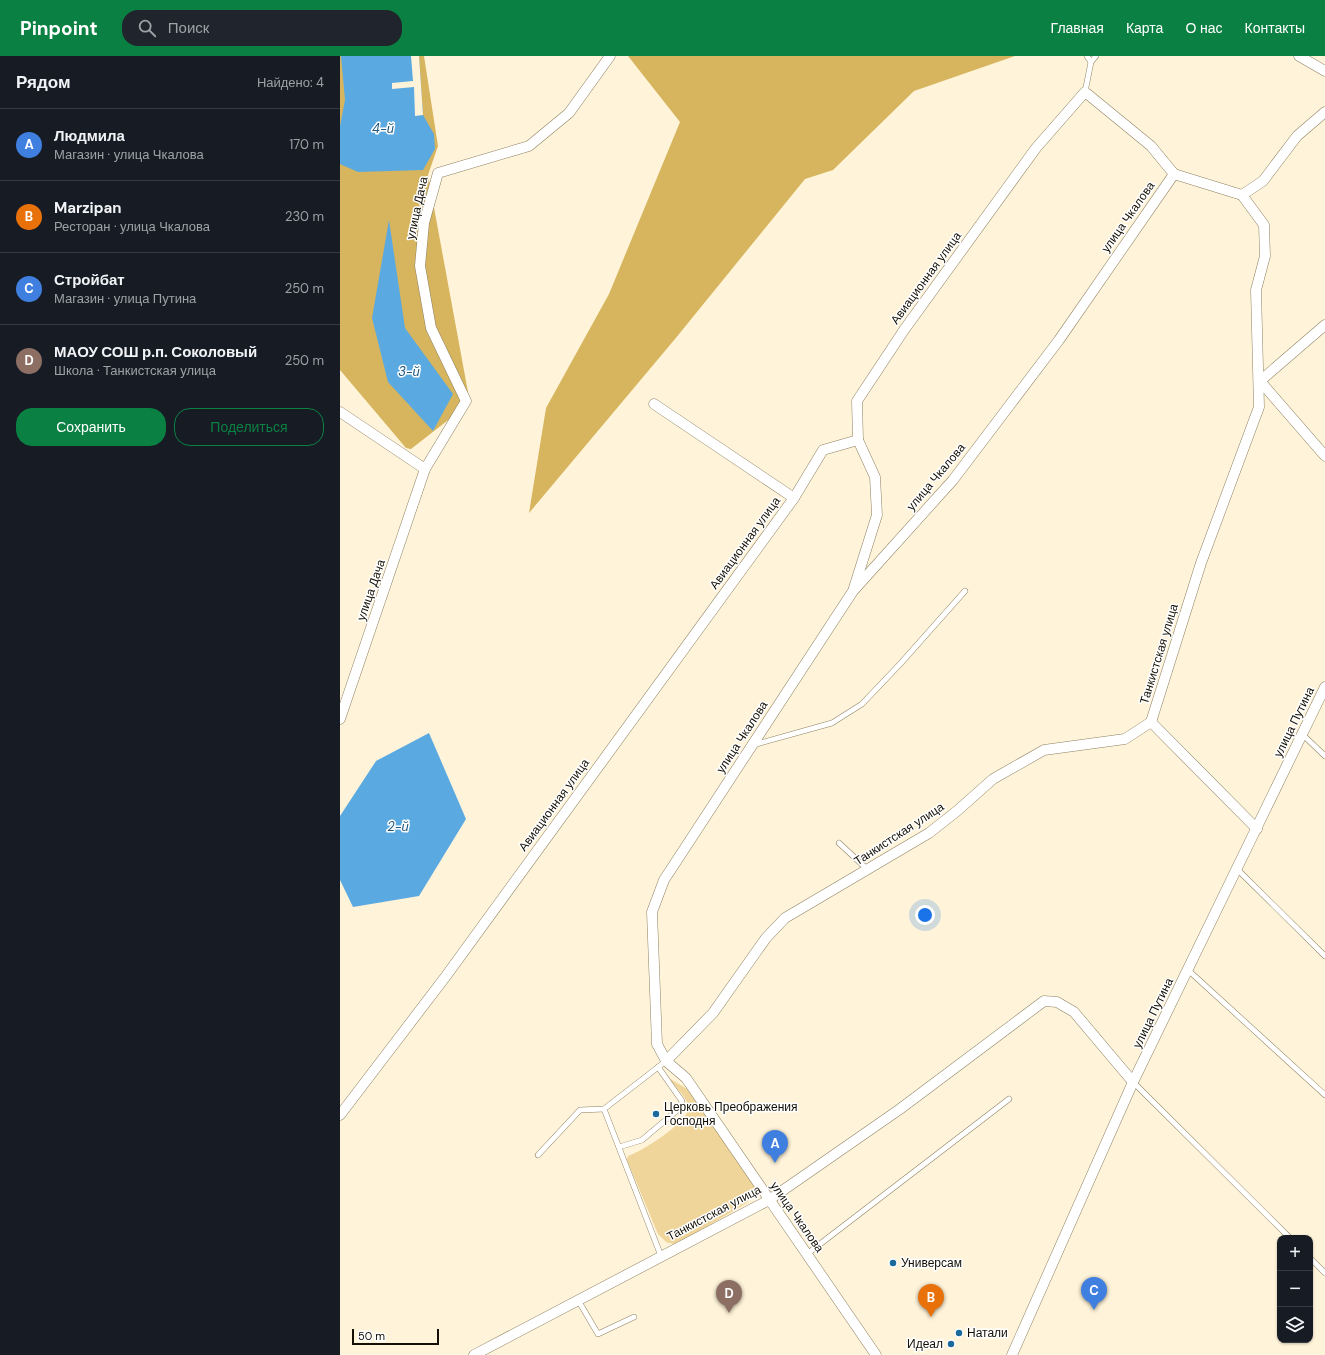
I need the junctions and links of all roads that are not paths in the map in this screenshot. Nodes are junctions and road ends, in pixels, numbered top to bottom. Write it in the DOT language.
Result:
graph roads {
  1 [pos="610,56"];
  2 [pos="1086,56"];
  3 [pos="1096,56"];
  4 [pos="1299,56"];
  5 [pos="1091,62"];
  6 [pos="1325,71"];
  7 [pos="1086,92"];
  8 [pos="1325,112"];
  9 [pos="1174,174"];
  10 [pos="1242,195"];
  11 [pos="1325,325"];
  12 [pos="1260,381"];
  13 [pos="654,404"];
  14 [pos="340,412"];
  15 [pos="858,440"];
  16 [pos="1325,456"];
  17 [pos="425,469"];
  18 [pos="794,498"];
  19 [pos="853,591"];
  20 [pos="965,591"];
  21 [pos="1325,687"];
  22 [pos="340,719"];
  23 [pos="1151,722"];
  24 [pos="1302,734"];
  25 [pos="752,745"];
  26 [pos="1325,756"];
  27 [pos="1257,829"];
  28 [pos="839,842"];
  29 [pos="1237,869"];
  30 [pos="868,870"];
  31 [pos="1325,956"];
  32 [pos="1188,970"];
  33 [pos="666,1061"];
  34 [pos="658,1067"];
  35 [pos="1133,1082"];
  36 [pos="1325,1095"];
  37 [pos="1009,1100"];
  38 [pos="604,1109"];
  39 [pos="340,1116"];
  40 [pos="619,1148"];
  41 [pos="538,1155"];
  42 [pos="769,1200"];
  43 [pos="1287,1235"];
  44 [pos="807,1254"];
  45 [pos="661,1256"];
  46 [pos="1313,1261"];
  47 [pos="1325,1273"];
  48 [pos="578,1300"];
  49 [pos="634,1317"];
  50 [pos="474,1355"];
  51 [pos="876,1355"];
  52 [pos="1012,1355"];
  1 -- 17 [label="street, улица Дача"];
  2 -- 5 [label="lane"];
  3 -- 5 [label="lane"];
  4 -- 6 [label="street"];
  5 -- 7 [label="lane"];
  7 -- 9 [label="street"];
  7 -- 15 [label="street, Авиационная улица"];
  8 -- 10 [label="street"];
  9 -- 10 [label="street"];
  9 -- 19 [label="street, улица Чкалова"];
  10 -- 12 [label="street, Танкистская улица"];
  11 -- 12 [label="street"];
  12 -- 16 [label="street"];
  12 -- 23 [label="street, Танкистская улица"];
  13 -- 18 [label="street"];
  14 -- 17 [label="street"];
  15 -- 18 [label="street, Авиационная улица"];
  15 -- 19 [label="street"];
  17 -- 22 [label="street, улица Дача"];
  18 -- 39 [label="street, Авиационная улица"];
  19 -- 25 [label="street, улица Чкалова"];
  20 -- 25 [label="lane"];
  21 -- 24 [label="street, улица Путина"];
  23 -- 27 [label="street"];
  23 -- 30 [label="street, Танкистская улица"];
  24 -- 26 [label="lane"];
  24 -- 27 [label="street, улица Путина"];
  25 -- 33 [label="street, улица Чкалова"];
  27 -- 29 [label="street, улица Путина"];
  28 -- 30 [label="lane"];
  29 -- 31 [label="lane"];
  29 -- 32 [label="street, улица Путина"];
  30 -- 33 [label="street, Танкистская улица"];
  32 -- 35 [label="street, улица Путина"];
  32 -- 36 [label="lane"];
  33 -- 34 [label="lane"];
  33 -- 42 [label="street, улица Чкалова"];
  34 -- 38 [label="lane"];
  34 -- 40 [label="lane"];
  35 -- 42 [label="street, Танкистская улица"];
  35 -- 43 [label="lane"];
  35 -- 52 [label="street, улица Путина"];
  37 -- 44 [label="lane"];
  38 -- 40 [label="lane"];
  38 -- 41 [label="lane"];
  40 -- 45 [label="lane"];
  42 -- 44 [label="street, улица Чкалова"];
  42 -- 45 [label="street, Танкистская улица"];
  44 -- 51 [label="street, улица Чкалова"];
  45 -- 48 [label="street, Танкистская улица"];
  46 -- 47 [label="lane"];
  48 -- 49 [label="lane"];
  48 -- 50 [label="street, Танкистская улица"];
}
